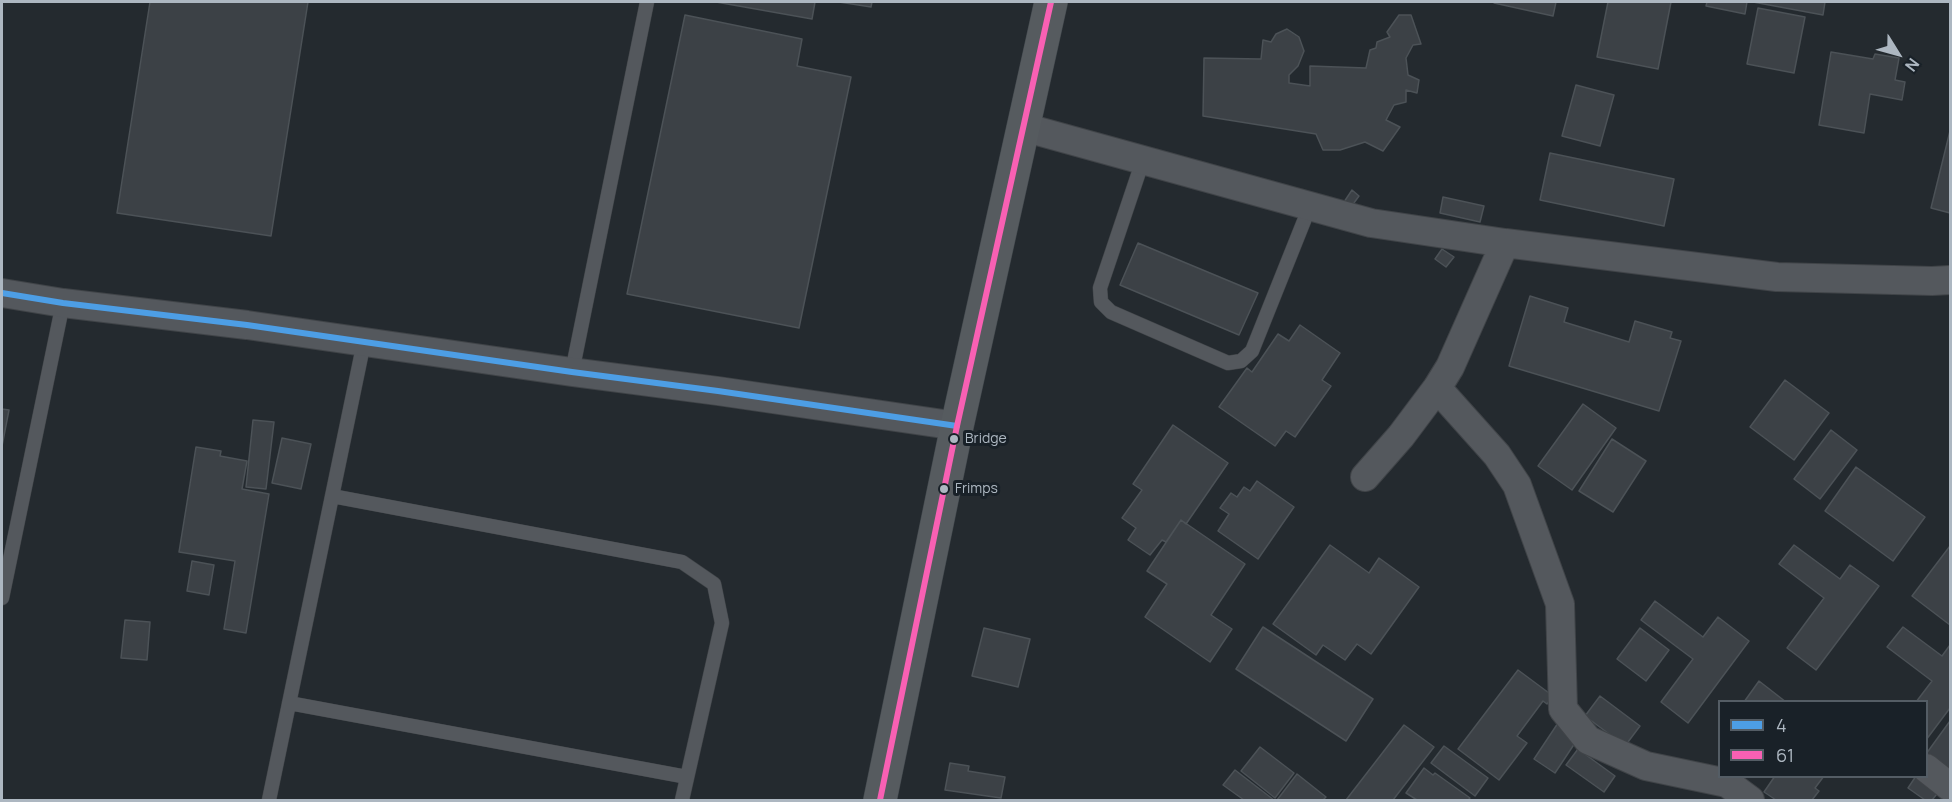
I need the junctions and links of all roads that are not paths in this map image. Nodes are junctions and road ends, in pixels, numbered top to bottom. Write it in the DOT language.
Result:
graph roads {
  1 [pos="647,2"];
  2 [pos="1052,2"];
  3 [pos="1023,127"];
  4 [pos="1143,160"];
  5 [pos="1310,206"];
  6 [pos="1505,243"];
  7 [pos="1950,280"];
  8 [pos="2,293"];
  9 [pos="63,303"];
  10 [pos="363,342"];
  11 [pos="572,372"];
  12 [pos="1437,388"];
  13 [pos="957,426"];
  14 [pos="1365,477"];
  15 [pos="333,496"];
  16 [pos="2,598"];
  17 [pos="290,703"];
  18 [pos="1928,770"];
  19 [pos="687,777"];
  20 [pos="1950,787"];
  21 [pos="269,801"];
  22 [pos="682,801"];
  23 [pos="880,801"];
  24 [pos="1750,801"];
  1 -- 11 [label="lane"];
  2 -- 3 [label="main road"];
  3 -- 4 [label="street"];
  3 -- 13 [label="main road"];
  4 -- 5 [label="street"];
  4 -- 5 [label="lane"];
  5 -- 6 [label="street"];
  6 -- 7 [label="street"];
  6 -- 12 [label="street"];
  8 -- 9 [label="street"];
  9 -- 10 [label="street"];
  9 -- 16 [label="lane"];
  10 -- 11 [label="street"];
  10 -- 15 [label="lane"];
  11 -- 13 [label="street"];
  12 -- 14 [label="street"];
  12 -- 24 [label="street"];
  13 -- 23 [label="main road"];
  15 -- 17 [label="lane"];
  15 -- 19 [label="lane"];
  17 -- 19 [label="lane"];
  17 -- 21 [label="lane"];
  18 -- 20 [label="street"];
  19 -- 22 [label="lane"];
}
